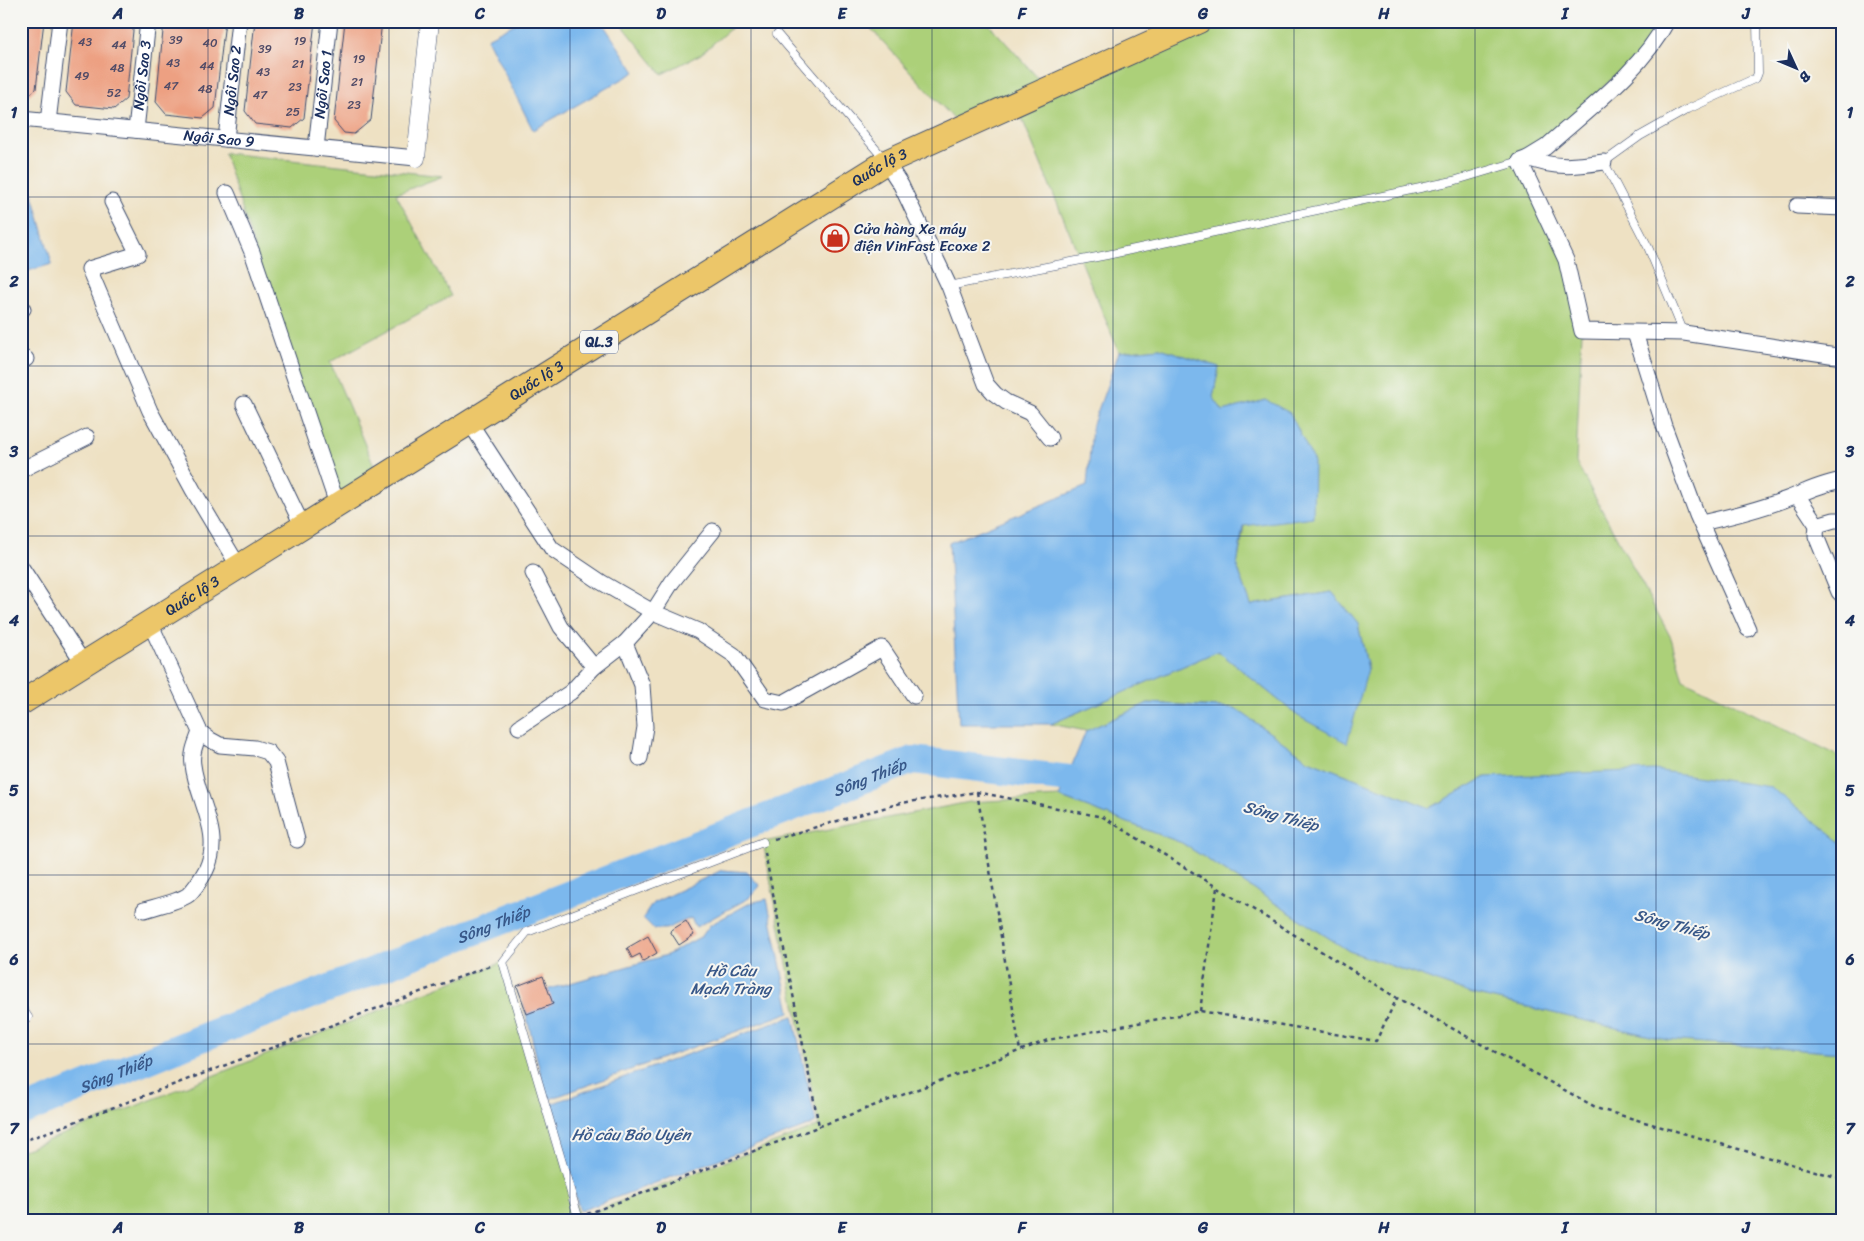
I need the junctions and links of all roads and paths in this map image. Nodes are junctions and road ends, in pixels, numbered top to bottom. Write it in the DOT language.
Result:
graph roads {
  1 [pos="60,21"];
  2 [pos="148,21"];
  3 [pos="239,21"];
  4 [pos="330,21"];
  5 [pos="430,21"];
  6 [pos="1199,21"];
  7 [pos="1667,21"];
  8 [pos="1757,21"];
  9 [pos="777,34"];
  10 [pos="21,119"];
  11 [pos="48,122"];
  12 [pos="136,130"];
  13 [pos="226,139"];
  14 [pos="316,148"];
  15 [pos="416,158"];
  16 [pos="1524,160"];
  17 [pos="886,162"];
  18 [pos="1604,162"];
  19 [pos="227,193"];
  20 [pos="112,202"];
  21 [pos="1797,206"];
  22 [pos="1843,208"];
  23 [pos="949,286"];
  24 [pos="1635,333"];
  25 [pos="1684,333"];
  26 [pos="1843,357"];
  27 [pos="244,404"];
  28 [pos="470,423"];
  29 [pos="88,437"];
  30 [pos="1050,438"];
  31 [pos="21,470"];
  32 [pos="1843,480"];
  33 [pos="1797,495"];
  34 [pos="337,504"];
  35 [pos="1843,520"];
  36 [pos="1701,523"];
  37 [pos="1817,525"];
  38 [pos="303,527"];
  39 [pos="713,530"];
  40 [pos="21,567"];
  41 [pos="240,567"];
  42 [pos="533,573"];
  43 [pos="1843,596"];
  44 [pos="653,612"];
  45 [pos="150,623"];
  46 [pos="1748,629"];
  47 [pos="625,643"];
  48 [pos="84,664"];
  49 [pos="594,668"];
  50 [pos="914,696"];
  51 [pos="21,703"];
  52 [pos="519,727"];
  53 [pos="200,732"];
  54 [pos="640,758"];
  55 [pos="977,792"];
  56 [pos="297,840"];
  57 [pos="762,842"];
  58 [pos="1217,888"];
  59 [pos="144,910"];
  60 [pos="503,962"];
  61 [pos="1397,998"];
  62 [pos="21,1006"];
  63 [pos="1200,1012"];
  64 [pos="21,1020"];
  65 [pos="1020,1051"];
  66 [pos="820,1126"];
  67 [pos="21,1142"];
  68 [pos="1843,1179"];
  69 [pos="579,1218"];
  1 -- 11 [label="street"];
  2 -- 12 [label="street, Ngôi Sao 3"];
  3 -- 13 [label="street, Ngôi Sao 2"];
  4 -- 14 [label="street, Ngôi Sao 1"];
  5 -- 15 [label="street"];
  6 -- 17 [label="highway, Quốc lộ 3 / QL.3"];
  7 -- 16 [label="street"];
  8 -- 18 [label="lane"];
  9 -- 17 [label="lane"];
  10 -- 11 [label="street, Ngôi Sao 9"];
  11 -- 12 [label="street, Ngôi Sao 9"];
  12 -- 13 [label="street, Ngôi Sao 9"];
  13 -- 14 [label="street, Ngôi Sao 9"];
  14 -- 15 [label="street, Ngôi Sao 9"];
  16 -- 18 [label="street"];
  16 -- 23 [label="lane"];
  16 -- 24 [label="street"];
  17 -- 23 [label="street"];
  17 -- 28 [label="highway, Quốc lộ 3 / QL.3"];
  18 -- 25 [label="lane"];
  19 -- 34 [label="street"];
  20 -- 41 [label="street"];
  21 -- 22 [label="street"];
  23 -- 30 [label="street"];
  24 -- 25 [label="street"];
  24 -- 36 [label="street"];
  25 -- 26 [label="street"];
  27 -- 38 [label="street"];
  28 -- 34 [label="highway, Quốc lộ 3 / QL.3"];
  28 -- 44 [label="street"];
  29 -- 31 [label="street"];
  32 -- 33 [label="street"];
  33 -- 36 [label="street"];
  33 -- 37 [label="street"];
  34 -- 38 [label="highway, Quốc lộ 3 / QL.3"];
  35 -- 37 [label="street"];
  36 -- 46 [label="street"];
  37 -- 43 [label="street"];
  38 -- 41 [label="highway, Quốc lộ 3 / QL.3"];
  39 -- 44 [label="street"];
  40 -- 48 [label="street"];
  41 -- 45 [label="highway, Quốc lộ 3 / QL.3"];
  42 -- 49 [label="street"];
  44 -- 47 [label="street"];
  44 -- 50 [label="street"];
  45 -- 48 [label="highway, Quốc lộ 3 / QL.3"];
  45 -- 53 [label="street"];
  47 -- 49 [label="street"];
  47 -- 54 [label="street"];
  48 -- 51 [label="highway, Quốc lộ 3 / QL.3"];
  49 -- 52 [label="street"];
  53 -- 56 [label="street"];
  53 -- 59 [label="street"];
  55 -- 57 [label="path"];
  55 -- 58 [label="path"];
  55 -- 65 [label="path"];
  57 -- 60 [label="lane"];
  57 -- 66 [label="path"];
  58 -- 61 [label="path"];
  58 -- 63 [label="path"];
  60 -- 67 [label="path"];
  60 -- 69 [label="lane"];
  61 -- 63 [label="path"];
  61 -- 68 [label="path"];
  62 -- 64 [label="lane"];
  63 -- 65 [label="path"];
  65 -- 66 [label="path"];
  66 -- 69 [label="path"];
}
